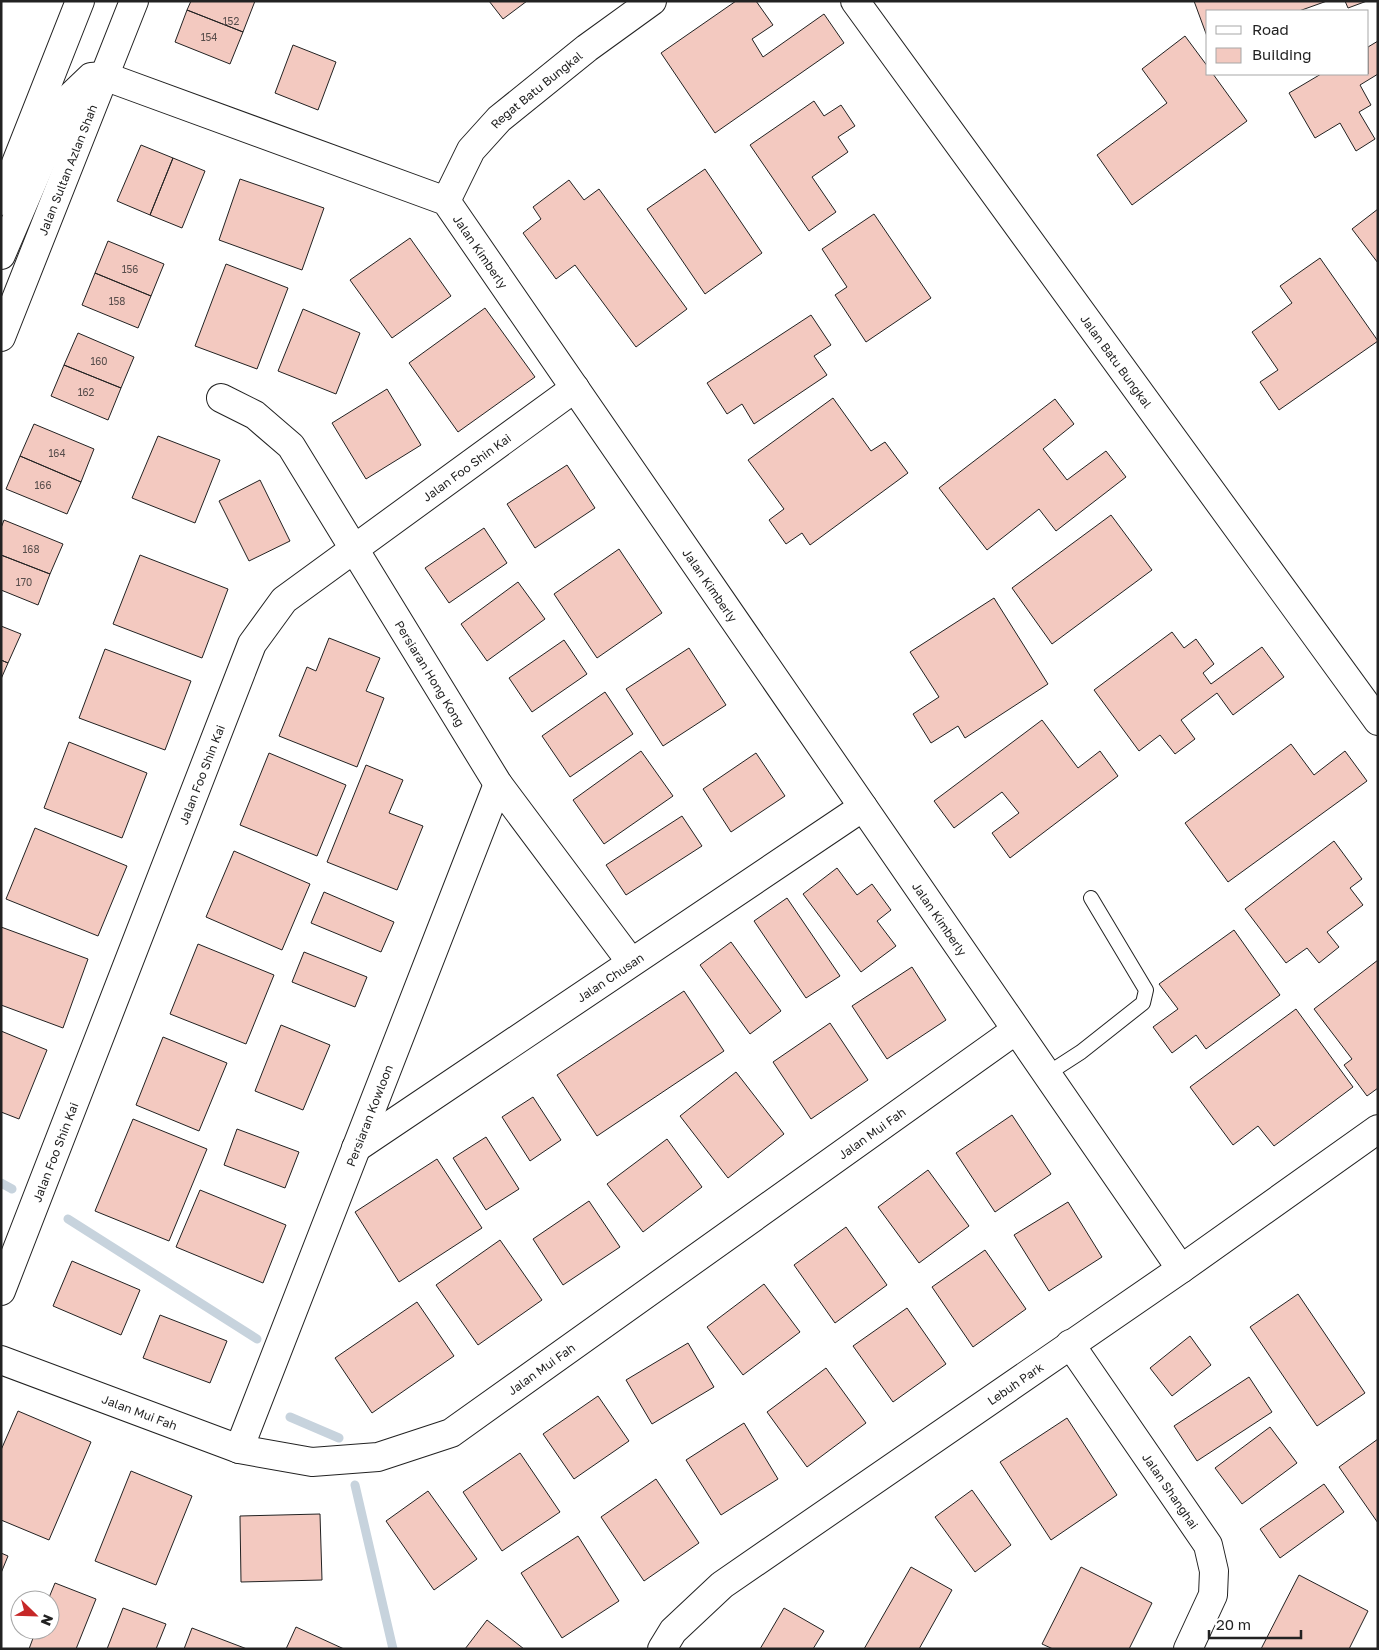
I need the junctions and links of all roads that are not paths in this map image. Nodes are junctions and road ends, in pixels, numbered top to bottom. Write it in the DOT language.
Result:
graph roads {
  1 [pos="80,1"];
  2 [pos="134,1"];
  3 [pos="652,1"];
  4 [pos="855,1"];
  5 [pos="104,76"];
  6 [pos="446,201"];
  7 [pos="1,202"];
  8 [pos="1,255"];
  9 [pos="1,337"];
  10 [pos="575,388"];
  11 [pos="221,398"];
  12 [pos="355,548"];
  13 [pos="1378,721"];
  14 [pos="498,784"];
  15 [pos="863,807"];
  16 [pos="1091,898"];
  17 [pos="631,962"];
  18 [pos="1016,1030"];
  19 [pos="1047,1074"];
  20 [pos="1378,1129"];
  21 [pos="356,1148"];
  22 [pos="1181,1269"];
  23 [pos="1,1291"];
  24 [pos="1070,1344"];
  25 [pos="1,1360"];
  26 [pos="239,1449"];
  27 [pos="662,1649"];
  28 [pos="1188,1649"];
  1 -- 7 [label="street"];
  2 -- 5 [label="street, Jalan Sultan Azlan Shah"];
  3 -- 6 [label="street, Regat Batu Bungkal"];
  4 -- 13 [label="street, Jalan Batu Bungkal"];
  5 -- 6 [label="street, Jalan Kimberly"];
  5 -- 8 [label="street"];
  5 -- 9 [label="street, Jalan Sultan Azlan Shah"];
  6 -- 10 [label="street, Jalan Kimberly"];
  10 -- 12 [label="street, Jalan Foo Shin Kai"];
  10 -- 15 [label="street, Jalan Kimberly"];
  11 -- 12 [label="street, Persiaran Hong Kong"];
  12 -- 14 [label="street, Persiaran Hong Kong"];
  12 -- 23 [label="street, Jalan Foo Shin Kai"];
  14 -- 17 [label="street, Persiaran Hong Kong"];
  14 -- 21 [label="street, Persiaran Kowloon"];
  15 -- 17 [label="street, Jalan Chusan"];
  15 -- 18 [label="street, Jalan Kimberly"];
  16 -- 19 [label="lane"];
  17 -- 21 [label="street, Jalan Chusan"];
  18 -- 19 [label="street, Jalan Kimberly"];
  18 -- 26 [label="street, Jalan Mui Fah"];
  19 -- 22 [label="street, Jalan Kimberly"];
  20 -- 22 [label="street, Lebuh Park"];
  21 -- 26 [label="street, Persiaran Kowloon"];
  22 -- 24 [label="street, Lebuh Park"];
  24 -- 27 [label="street, Lebuh Park"];
  24 -- 28 [label="street, Jalan Shanghai"];
  25 -- 26 [label="street, Jalan Mui Fah"];
}
